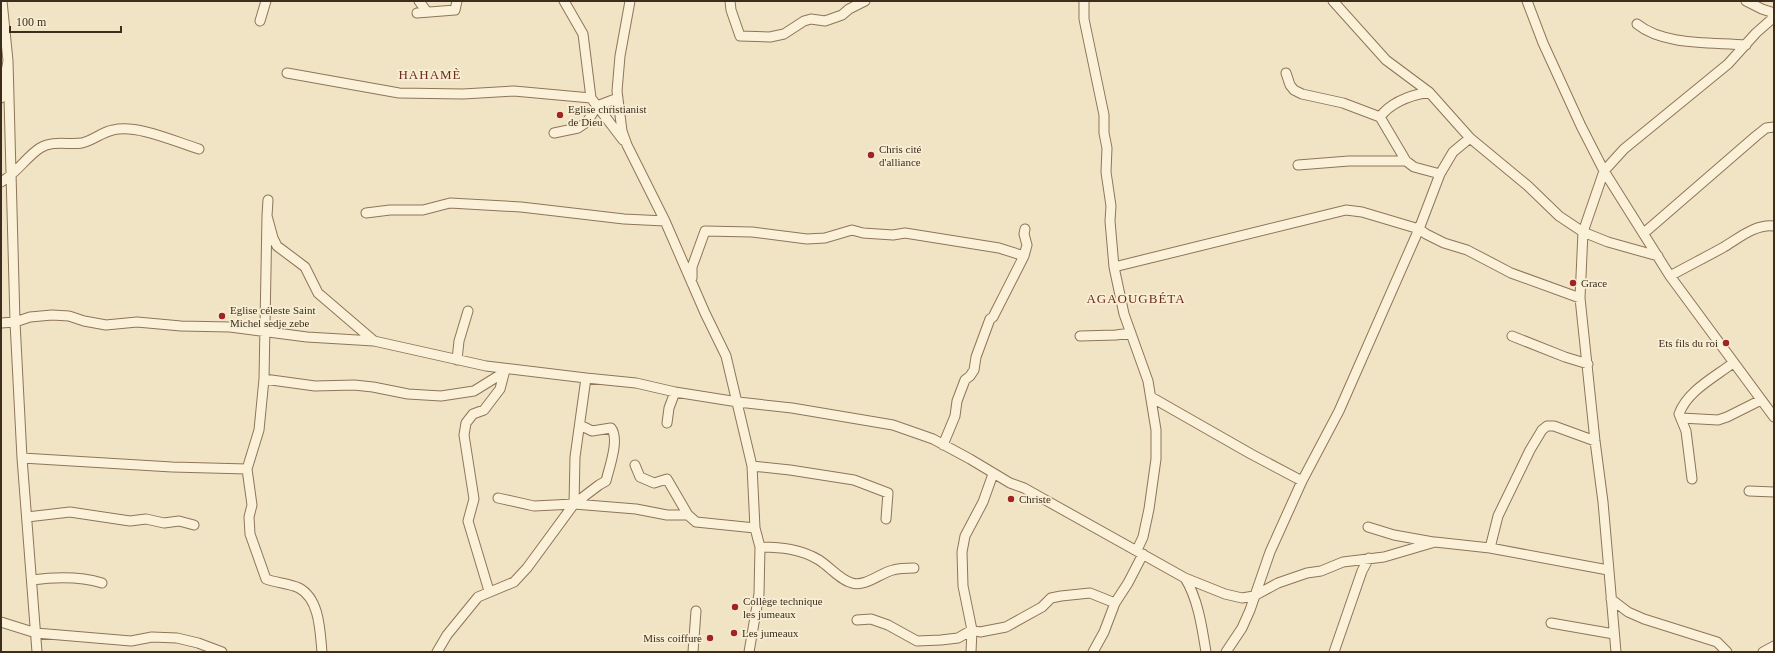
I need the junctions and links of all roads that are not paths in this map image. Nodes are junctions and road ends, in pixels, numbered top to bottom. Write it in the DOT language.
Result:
graph roads {
  1 [pos="2,1"];
  2 [pos="266,1"];
  3 [pos="419,1"];
  4 [pos="457,1"];
  5 [pos="564,1"];
  6 [pos="630,1"];
  7 [pos="730,1"];
  8 [pos="865,1"];
  9 [pos="1084,1"];
  10 [pos="1333,1"];
  11 [pos="1527,1"];
  12 [pos="1746,1"];
  13 [pos="427,12"];
  14 [pos="417,13"];
  15 [pos="1774,13"];
  16 [pos="1774,17"];
  17 [pos="260,21"];
  18 [pos="1636,24"];
  19 [pos="1746,45"];
  20 [pos="8,61"];
  21 [pos="287,73"];
  22 [pos="1286,73"];
  23 [pos="1429,92"];
  24 [pos="1,98"];
  25 [pos="591,98"];
  26 [pos="618,98"];
  27 [pos="597,106"];
  28 [pos="1380,117"];
  29 [pos="1774,127"];
  30 [pos="554,133"];
  31 [pos="1470,138"];
  32 [pos="627,145"];
  33 [pos="200,149"];
  34 [pos="1406,161"];
  35 [pos="1298,165"];
  36 [pos="1604,171"];
  37 [pos="1440,174"];
  38 [pos="11,176"];
  39 [pos="1,182"];
  40 [pos="268,200"];
  41 [pos="366,212"];
  42 [pos="267,216"];
  43 [pos="666,221"];
  44 [pos="1774,226"];
  45 [pos="1025,229"];
  46 [pos="1419,229"];
  47 [pos="1583,232"];
  48 [pos="1644,233"];
  49 [pos="1597,238"];
  50 [pos="1581,253"];
  51 [pos="1024,256"];
  52 [pos="1658,256"];
  53 [pos="1114,267"];
  54 [pos="1670,276"];
  55 [pos="692,282"];
  56 [pos="1580,298"];
  57 [pos="468,311"];
  58 [pos="15,322"];
  59 [pos="1,323"];
  60 [pos="265,331"];
  61 [pos="1131,333"];
  62 [pos="1080,336"];
  63 [pos="1512,336"];
  64 [pos="374,341"];
  65 [pos="457,360"];
  66 [pos="1733,363"];
  67 [pos="1588,364"];
  68 [pos="504,371"];
  69 [pos="586,378"];
  70 [pos="264,379"];
  71 [pos="674,392"];
  72 [pos="1151,397"];
  73 [pos="1761,400"];
  74 [pos="738,402"];
  75 [pos="1681,418"];
  76 [pos="1774,418"];
  77 [pos="667,423"];
  78 [pos="580,425"];
  79 [pos="1595,441"];
  80 [pos="943,445"];
  81 [pos="22,458"];
  82 [pos="635,465"];
  83 [pos="752,466"];
  84 [pos="247,469"];
  85 [pos="992,474"];
  86 [pos="1692,479"];
  87 [pos="1302,481"];
  88 [pos="1749,491"];
  89 [pos="1774,492"];
  90 [pos="498,498"];
  91 [pos="574,504"];
  92 [pos="688,515"];
  93 [pos="27,517"];
  94 [pos="886,520"];
  95 [pos="194,525"];
  96 [pos="1368,527"];
  97 [pos="755,528"];
  98 [pos="1435,542"];
  99 [pos="760,547"];
  100 [pos="1490,548"];
  101 [pos="1140,552"];
  102 [pos="1369,558"];
  103 [pos="914,568"];
  104 [pos="1608,570"];
  105 [pos="1185,578"];
  106 [pos="32,580"];
  107 [pos="102,583"];
  108 [pos="489,591"];
  109 [pos="1254,596"];
  110 [pos="1611,599"];
  111 [pos="1115,603"];
  112 [pos="696,611"];
  113 [pos="857,620"];
  114 [pos="1,622"];
  115 [pos="1551,623"];
  116 [pos="972,630"];
  117 [pos="36,633"];
  118 [pos="1614,634"];
  119 [pos="1774,646"];
  120 [pos="37,652"];
  121 [pos="222,652"];
  122 [pos="322,652"];
  123 [pos="436,652"];
  124 [pos="693,652"];
  125 [pos="749,652"];
  126 [pos="971,652"];
  127 [pos="1093,652"];
  128 [pos="1206,652"];
  129 [pos="1226,652"];
  130 [pos="1334,652"];
  131 [pos="1616,652"];
  132 [pos="1727,652"];
  133 [pos="1763,652"];
  1 -- 20 [label="street"];
  2 -- 17 [label="street"];
  3 -- 13 [label="street"];
  4 -- 13 [label="street"];
  5 -- 25 [label="street"];
  6 -- 26 [label="street"];
  7 -- 8 [label="street"];
  9 -- 53 [label="street"];
  10 -- 23 [label="street"];
  11 -- 36 [label="street"];
  12 -- 15 [label="street"];
  13 -- 14 [label="street"];
  16 -- 19 [label="street"];
  18 -- 19 [label="street"];
  19 -- 36 [label="street"];
  20 -- 24 [label="street"];
  20 -- 38 [label="street"];
  21 -- 25 [label="street"];
  22 -- 28 [label="street"];
  23 -- 28 [label="street"];
  23 -- 31 [label="street"];
  25 -- 27 [label="street"];
  26 -- 27 [label="street"];
  26 -- 32 [label="street"];
  27 -- 30 [label="street"];
  27 -- 32 [label="street"];
  28 -- 34 [label="street"];
  29 -- 48 [label="street"];
  31 -- 37 [label="street"];
  31 -- 47 [label="street"];
  32 -- 43 [label="street"];
  33 -- 38 [label="street"];
  34 -- 35 [label="street"];
  34 -- 37 [label="street"];
  36 -- 47 [label="street"];
  36 -- 48 [label="street"];
  37 -- 46 [label="street"];
  38 -- 39 [label="street"];
  38 -- 58 [label="street"];
  40 -- 42 [label="street"];
  41 -- 43 [label="street"];
  42 -- 60 [label="street"];
  42 -- 64 [label="street"];
  43 -- 55 [label="street"];
  44 -- 54 [label="street"];
  45 -- 51 [label="street"];
  46 -- 53 [label="street"];
  46 -- 56 [label="street"];
  46 -- 87 [label="street"];
  47 -- 49 [label="street"];
  47 -- 50 [label="street"];
  48 -- 52 [label="street"];
  49 -- 50 [label="street"];
  49 -- 52 [label="street"];
  50 -- 56 [label="street"];
  51 -- 55 [label="street"];
  51 -- 80 [label="street"];
  52 -- 54 [label="street"];
  53 -- 61 [label="street"];
  54 -- 66 [label="street"];
  55 -- 74 [label="street"];
  56 -- 67 [label="street"];
  57 -- 65 [label="street"];
  58 -- 59 [label="street"];
  58 -- 60 [label="street"];
  58 -- 81 [label="street"];
  60 -- 64 [label="street"];
  60 -- 70 [label="street"];
  61 -- 62 [label="street"];
  61 -- 72 [label="street"];
  63 -- 67 [label="street"];
  64 -- 65 [label="street"];
  65 -- 68 [label="street"];
  66 -- 73 [label="street"];
  66 -- 75 [label="street"];
  67 -- 79 [label="street"];
  68 -- 69 [label="street"];
  68 -- 70 [label="street"];
  68 -- 108 [label="street"];
  69 -- 71 [label="street"];
  69 -- 78 [label="street"];
  70 -- 84 [label="street"];
  71 -- 74 [label="street"];
  71 -- 77 [label="street"];
  72 -- 87 [label="street"];
  72 -- 101 [label="street"];
  73 -- 75 [label="street"];
  73 -- 76 [label="street"];
  74 -- 80 [label="street"];
  74 -- 83 [label="street"];
  75 -- 86 [label="street"];
  78 -- 91 [label="street"];
  78 -- 91 [label="street"];
  79 -- 100 [label="street"];
  79 -- 104 [label="street"];
  80 -- 85 [label="street"];
  81 -- 84 [label="street"];
  81 -- 93 [label="street"];
  82 -- 92 [label="street"];
  83 -- 94 [label="street"];
  83 -- 97 [label="street"];
  84 -- 122 [label="street"];
  85 -- 101 [label="street"];
  85 -- 116 [label="street"];
  87 -- 109 [label="street"];
  88 -- 89 [label="street"];
  90 -- 91 [label="street"];
  91 -- 92 [label="street"];
  91 -- 108 [label="street"];
  92 -- 97 [label="street"];
  93 -- 95 [label="street"];
  93 -- 106 [label="street"];
  96 -- 98 [label="street"];
  97 -- 99 [label="street"];
  98 -- 100 [label="street"];
  98 -- 102 [label="street"];
  99 -- 103 [label="street"];
  99 -- 125 [label="street"];
  100 -- 104 [label="street"];
  101 -- 105 [label="street"];
  101 -- 111 [label="street"];
  102 -- 109 [label="street"];
  102 -- 130 [label="street"];
  104 -- 110 [label="street"];
  105 -- 109 [label="street"];
  105 -- 128 [label="street"];
  106 -- 107 [label="street"];
  106 -- 117 [label="street"];
  108 -- 123 [label="street"];
  109 -- 129 [label="street"];
  110 -- 118 [label="street"];
  110 -- 132 [label="street"];
  111 -- 116 [label="street"];
  111 -- 127 [label="street"];
  112 -- 124 [label="street"];
  113 -- 116 [label="street"];
  114 -- 117 [label="street"];
  115 -- 118 [label="street"];
  116 -- 126 [label="street"];
  117 -- 120 [label="street"];
  117 -- 121 [label="street"];
  118 -- 131 [label="street"];
  119 -- 133 [label="street"];
}
